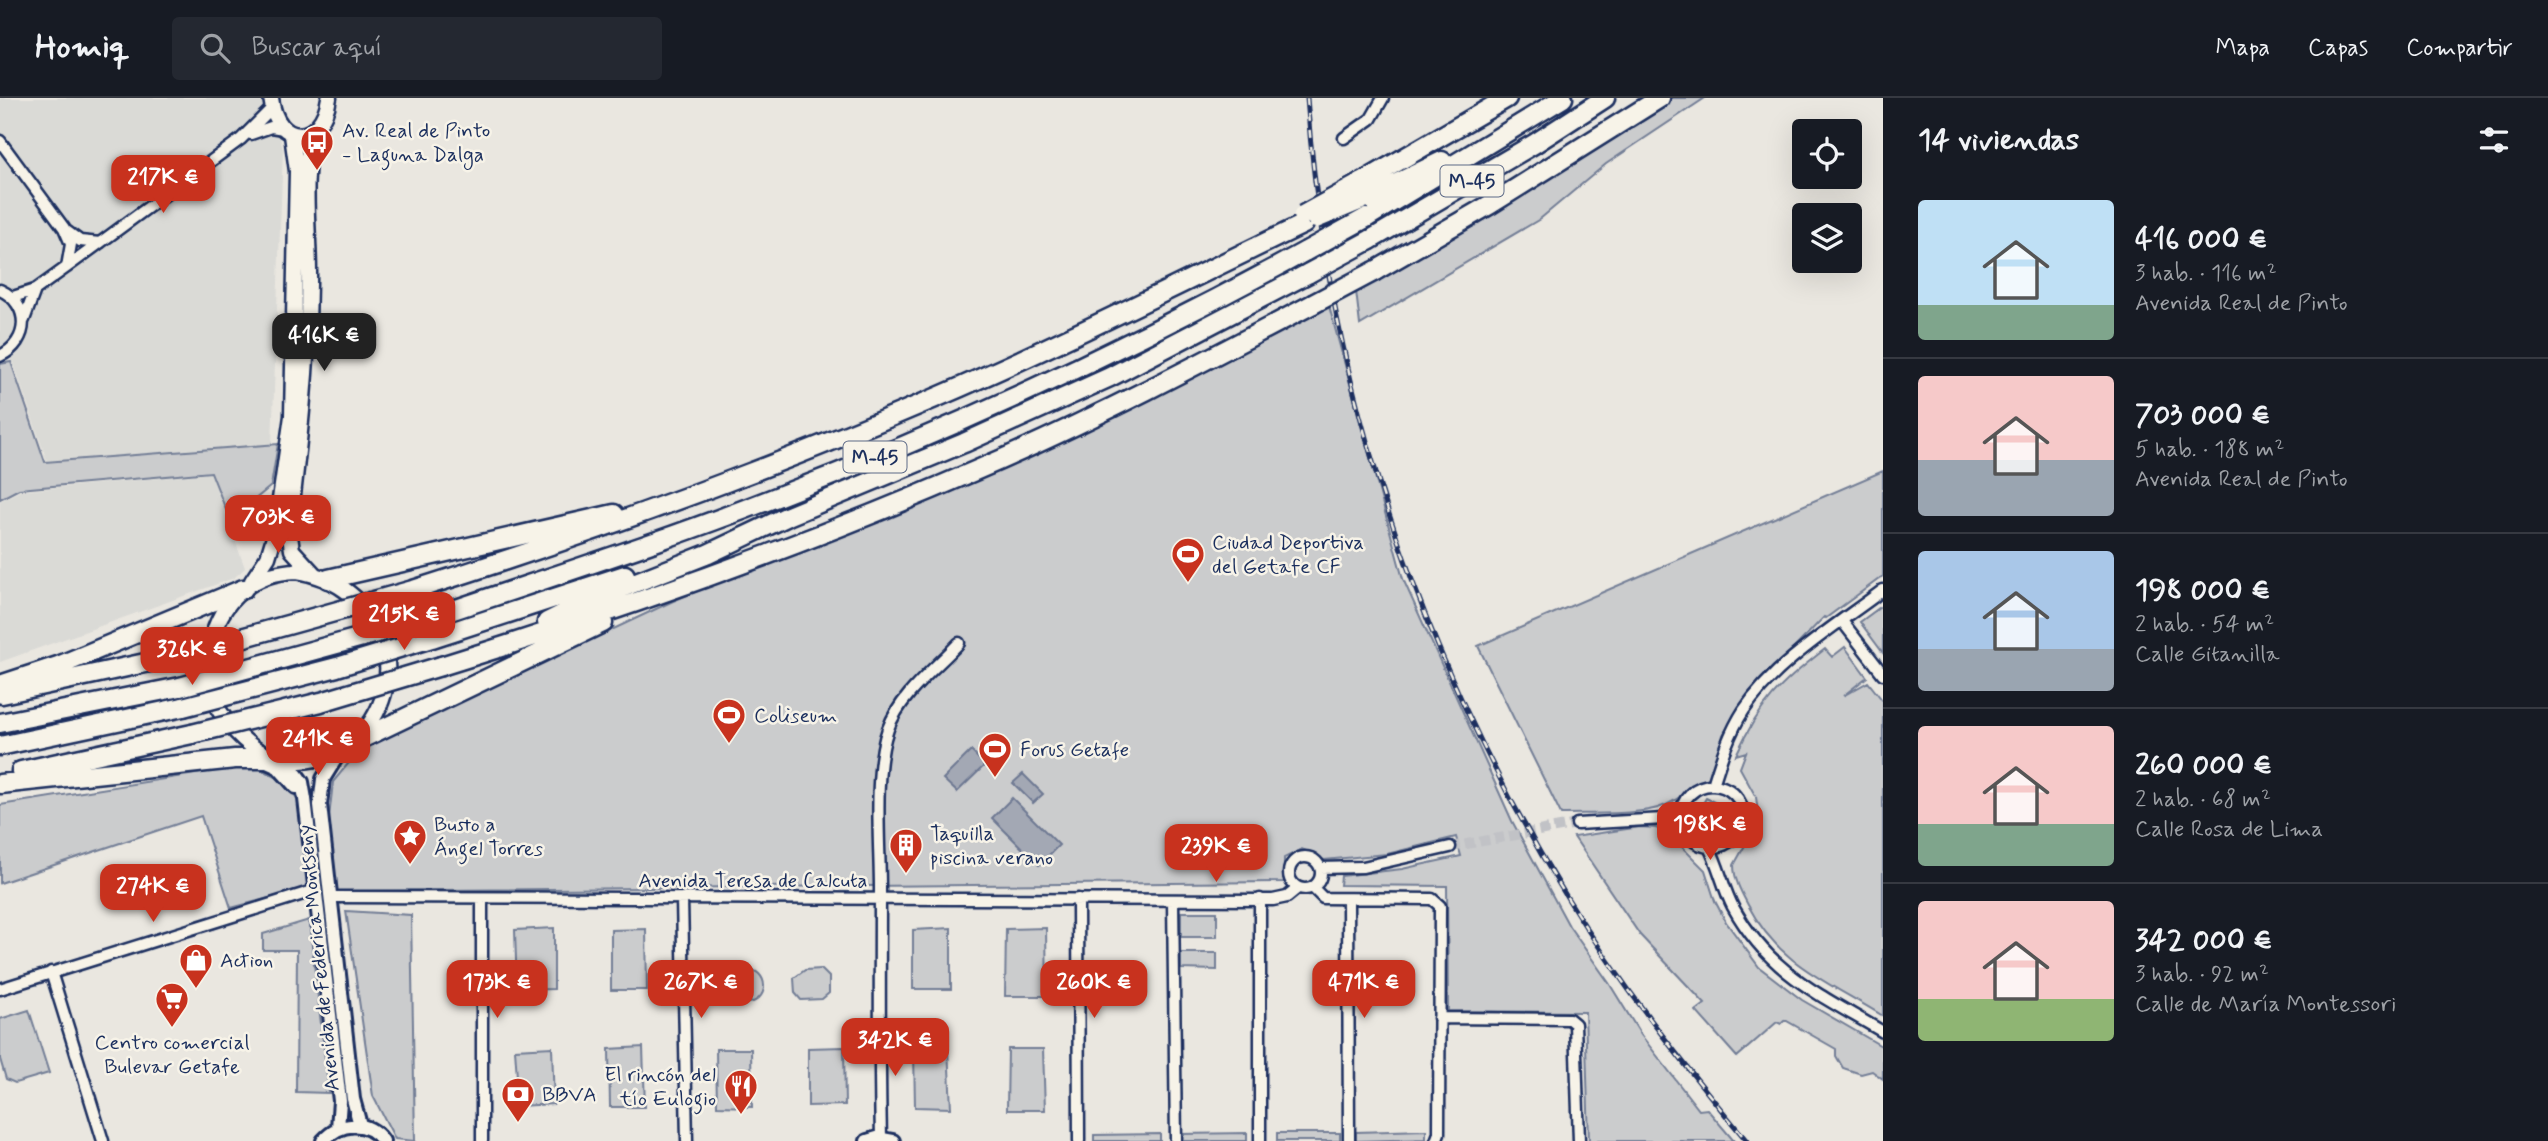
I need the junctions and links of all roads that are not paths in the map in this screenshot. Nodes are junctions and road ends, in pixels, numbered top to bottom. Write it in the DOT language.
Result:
graph roads {
  1 [pos="329,98"];
  2 [pos="1383,98"];
  3 [pos="1507,98"];
  4 [pos="1563,98"];
  5 [pos="1605,98"];
  6 [pos="1615,98"];
  7 [pos="1660,98"];
  8 [pos="272,103"];
  9 [pos="1572,119"];
  10 [pos="314,130"];
  11 [pos="288,132"];
  12 [pos="1344,138"];
  13 [pos="241,139"];
  14 [pos="0,141"];
  15 [pos="1363,191"];
  16 [pos="64,228"];
  17 [pos="100,243"];
  18 [pos="67,267"];
  19 [pos="0,290"];
  20 [pos="35,290"];
  21 [pos="13,298"];
  22 [pos="24,321"];
  23 [pos="0,356"];
  24 [pos="718,486"];
  25 [pos="788,516"];
  26 [pos="322,577"];
  27 [pos="245,587"];
  28 [pos="1883,590"];
  29 [pos="670,591"];
  30 [pos="1843,621"];
  31 [pos="959,643"];
  32 [pos="484,652"];
  33 [pos="1883,674"];
  34 [pos="0,685"];
  35 [pos="0,695"];
  36 [pos="0,723"];
  37 [pos="0,746"];
  38 [pos="347,746"];
  39 [pos="274,760"];
  40 [pos="0,776"];
  41 [pos="0,784"];
  42 [pos="1713,785"];
  43 [pos="305,799"];
  44 [pos="1681,818"];
  45 [pos="1577,824"];
  46 [pos="1450,847"];
  47 [pos="1709,847"];
  48 [pos="1320,868"];
  49 [pos="1298,888"];
  50 [pos="1313,888"];
  51 [pos="316,890"];
  52 [pos="330,897"];
  53 [pos="482,899"];
  54 [pos="682,899"];
  55 [pos="880,899"];
  56 [pos="1078,899"];
  57 [pos="1348,899"];
  58 [pos="1173,900"];
  59 [pos="1260,900"];
  60 [pos="51,972"];
  61 [pos="0,989"];
  62 [pos="1439,1018"];
  63 [pos="1883,1032"];
  64 [pos="360,1125"];
  65 [pos="338,1128"];
  66 [pos="887,1140"];
  67 [pos="103,1141"];
  68 [pos="323,1141"];
  69 [pos="383,1141"];
  70 [pos="482,1141"];
  71 [pos="687,1141"];
  72 [pos="867,1141"];
  73 [pos="1079,1141"];
  74 [pos="1177,1141"];
  75 [pos="1260,1141"];
  76 [pos="1349,1141"];
  77 [pos="1436,1141"];
  78 [pos="1578,1141"];
  1 -- 10 [label="main road"];
  2 -- 12 [label="street"];
  3 -- 15 [label="highway"];
  4 -- 15 [label="highway"];
  4 -- 36 [label="highway, M-45, bridge"];
  5 -- 9 [label="highway, M-45"];
  6 -- 9 [label="highway"];
  7 -- 29 [label="highway, bridge"];
  8 -- 11 [label="main road"];
  8 -- 13 [label="street"];
  9 -- 25 [label="highway, M-45, bridge"];
  10 -- 11 [label="main road"];
  10 -- 26 [label="main road"];
  11 -- 13 [label="street"];
  11 -- 27 [label="main road"];
  13 -- 17 [label="street"];
  14 -- 16 [label="street"];
  15 -- 24 [label="highway, bridge"];
  16 -- 17 [label="street"];
  16 -- 18 [label="street"];
  17 -- 18 [label="street"];
  18 -- 20 [label="street"];
  19 -- 21 [label="street"];
  20 -- 21 [label="street"];
  20 -- 22 [label="street"];
  21 -- 22 [label="street"];
  22 -- 23 [label="street"];
  24 -- 26 [label="highway"];
  24 -- 35 [label="highway, bridge"];
  25 -- 32 [label="highway"];
  25 -- 37 [label="highway, M-45, bridge"];
  26 -- 27 [label="main road"];
  26 -- 38 [label="main road"];
  27 -- 34 [label="highway"];
  27 -- 39 [label="main road"];
  28 -- 30 [label="street"];
  29 -- 32 [label="highway"];
  29 -- 38 [label="highway"];
  30 -- 33 [label="street"];
  30 -- 42 [label="street"];
  31 -- 55 [label="street"];
  32 -- 40 [label="highway, bridge"];
  38 -- 39 [label="main road"];
  38 -- 52 [label="street, Avenida de Federica Montseny"];
  39 -- 41 [label="highway"];
  39 -- 43 [label="street"];
  39 -- 43 [label="street, Avenida de Federica Montseny"];
  42 -- 44 [label="street"];
  42 -- 47 [label="street"];
  43 -- 51 [label="street, Avenida de Federica Montseny"];
  44 -- 45 [label="street"];
  44 -- 47 [label="street"];
  46 -- 48 [label="street"];
  47 -- 63 [label="street"];
  48 -- 49 [label="street"];
  48 -- 50 [label="street"];
  49 -- 50 [label="street"];
  49 -- 59 [label="street, Avenida Teresa de Calcuta"];
  50 -- 57 [label="street"];
  51 -- 60 [label="street"];
  51 -- 65 [label="street, Avenida de Federica Montseny"];
  52 -- 53 [label="street, Avenida Teresa de Calcuta"];
  52 -- 64 [label="street, Avenida de Federica Montseny"];
  53 -- 54 [label="street, Avenida Teresa de Calcuta"];
  53 -- 70 [label="street"];
  54 -- 55 [label="street, Avenida Teresa de Calcuta"];
  54 -- 71 [label="street"];
  55 -- 56 [label="street, Avenida Teresa de Calcuta"];
  55 -- 66 [label="street"];
  56 -- 58 [label="street, Avenida Teresa de Calcuta"];
  56 -- 73 [label="street"];
  57 -- 62 [label="street"];
  57 -- 76 [label="street"];
  58 -- 59 [label="street, Avenida Teresa de Calcuta"];
  58 -- 74 [label="street"];
  59 -- 75 [label="street"];
  60 -- 61 [label="street"];
  60 -- 67 [label="street"];
  62 -- 77 [label="street"];
  62 -- 78 [label="street"];
  64 -- 65 [label="street"];
  64 -- 69 [label="street"];
  65 -- 68 [label="street"];
  66 -- 72 [label="street"];
}
